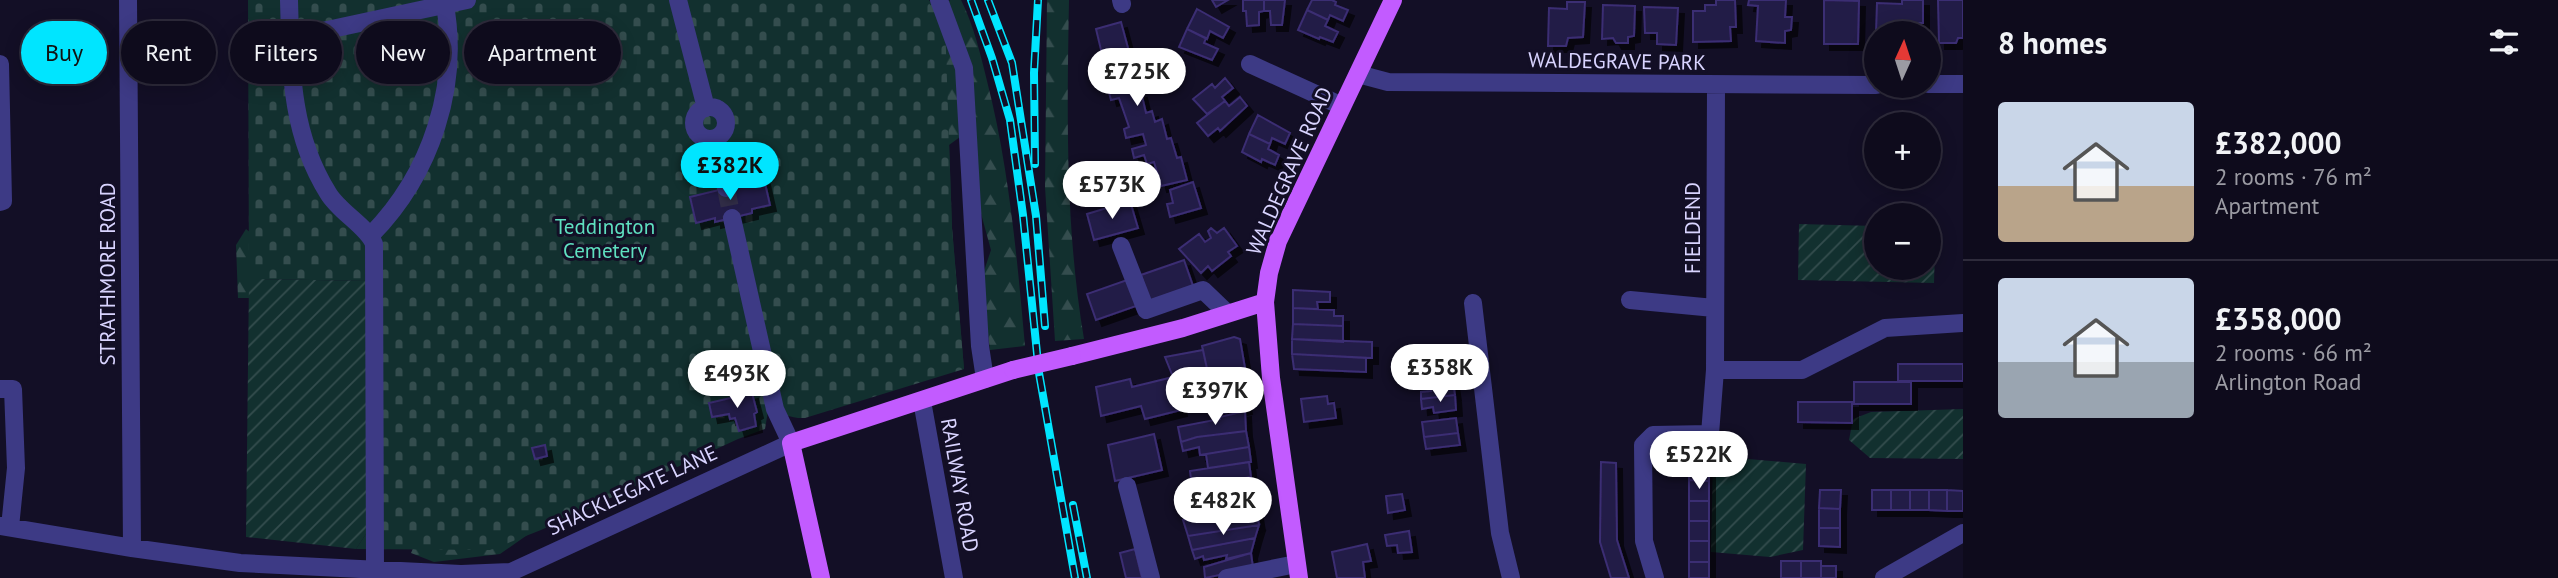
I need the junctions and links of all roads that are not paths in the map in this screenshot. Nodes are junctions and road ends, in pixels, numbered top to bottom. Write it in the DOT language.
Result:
graph roads {
  1 [pos="128,0"];
  2 [pos="289,0"];
  3 [pos="467,0"];
  4 [pos="678,0"];
  5 [pos="939,0"];
  6 [pos="1393,0"];
  7 [pos="444,2"];
  8 [pos="290,21"];
  9 [pos="342,26"];
  10 [pos="0,64"];
  11 [pos="1250,64"];
  12 [pos="1358,74"];
  13 [pos="291,84"];
  14 [pos="1941,84"];
  15 [pos="1963,84"];
  16 [pos="1716,85"];
  17 [pos="1864,85"];
  18 [pos="1342,106"];
  19 [pos="726,188"];
  20 [pos="0,202"];
  21 [pos="732,218"];
  22 [pos="371,235"];
  23 [pos="1121,246"];
  24 [pos="1630,300"];
  25 [pos="1265,302"];
  26 [pos="1473,303"];
  27 [pos="1714,308"];
  28 [pos="1227,313"];
  29 [pos="1963,323"];
  30 [pos="1715,370"];
  31 [pos="985,379"];
  32 [pos="0,389"];
  33 [pos="922,401"];
  34 [pos="791,443"];
  35 [pos="1127,486"];
  36 [pos="5,526"];
  37 [pos="1963,533"];
  38 [pos="132,548"];
  39 [pos="375,570"];
  40 [pos="1298,571"];
  41 [pos="511,575"];
  42 [pos="821,578"];
  43 [pos="954,578"];
  44 [pos="1151,578"];
  45 [pos="1227,578"];
  46 [pos="1511,578"];
  47 [pos="1655,578"];
  48 [pos="1884,578"];
  1 -- 38 [label="street, STRATHMORE ROAD"];
  2 -- 8 [label="street"];
  3 -- 7 [label="street"];
  4 -- 19 [label="street"];
  5 -- 31 [label="street"];
  6 -- 12 [label="main road, WALDEGRAVE ROAD"];
  7 -- 9 [label="street"];
  7 -- 22 [label="street"];
  10 -- 20 [label="street"];
  11 -- 18 [label="street"];
  12 -- 16 [label="street, WALDEGRAVE PARK"];
  12 -- 18 [label="main road, WALDEGRAVE ROAD"];
  13 -- 22 [label="street"];
  14 -- 15 [label="street"];
  16 -- 17 [label="street, WALDEGRAVE PARK"];
  16 -- 27 [label="street, FIELDEND"];
  18 -- 25 [label="main road, WALDEGRAVE ROAD"];
  21 -- 34 [label="street"];
  22 -- 39 [label="street"];
  23 -- 28 [label="street"];
  24 -- 27 [label="street"];
  25 -- 28 [label="main road, SHACKLEGATE LANE"];
  25 -- 40 [label="main road, WALDEGRAVE ROAD"];
  26 -- 46 [label="street"];
  27 -- 30 [label="street, FIELDEND"];
  28 -- 31 [label="main road, SHACKLEGATE LANE, bridge"];
  29 -- 30 [label="street"];
  30 -- 47 [label="street, FIELDEND"];
  31 -- 33 [label="main road, SHACKLEGATE LANE"];
  32 -- 36 [label="street"];
  33 -- 34 [label="main road, SHACKLEGATE LANE"];
  33 -- 43 [label="street, RAILWAY ROAD"];
  34 -- 41 [label="street, SHACKLEGATE LANE"];
  34 -- 42 [label="main road"];
  35 -- 44 [label="street"];
  36 -- 38 [label="street, SHACKLEGATE LANE"];
  37 -- 48 [label="street"];
  38 -- 39 [label="street, SHACKLEGATE LANE"];
  39 -- 41 [label="street, SHACKLEGATE LANE"];
  40 -- 45 [label="street"];
}
